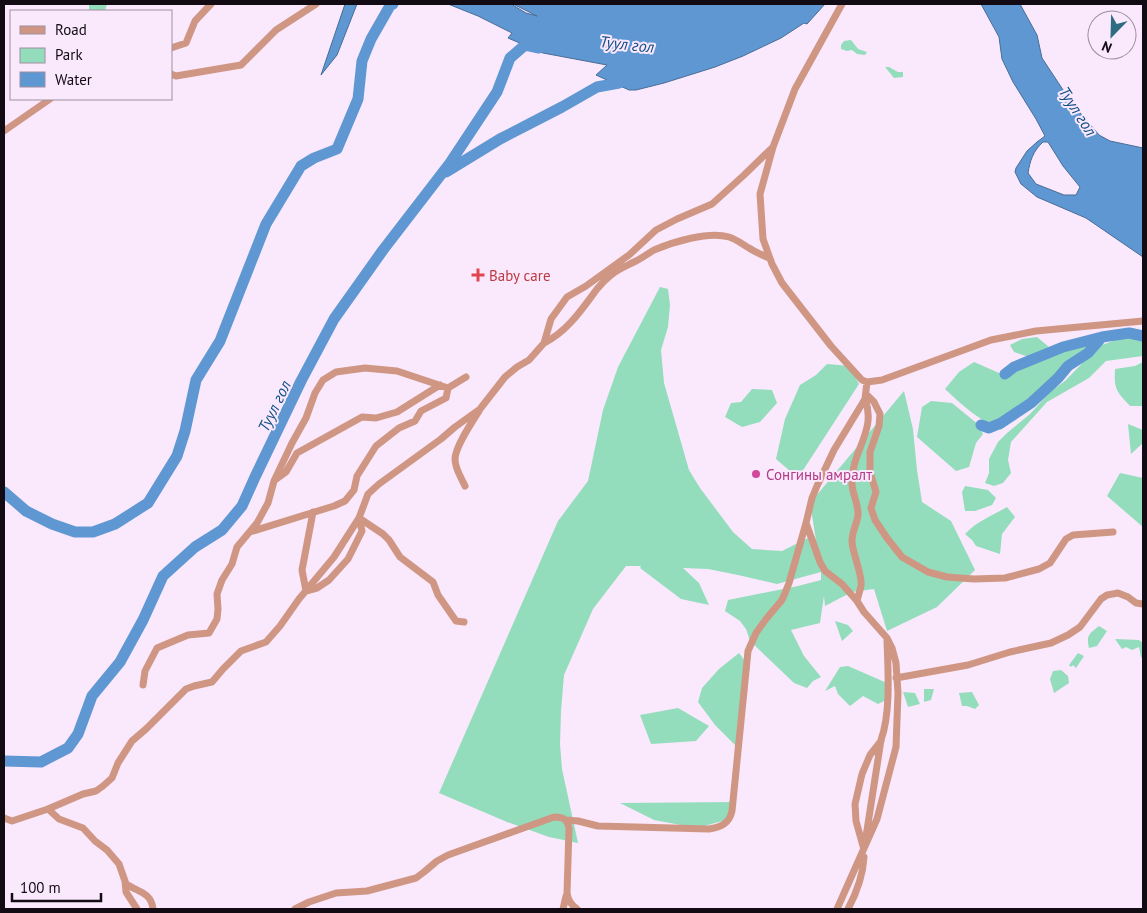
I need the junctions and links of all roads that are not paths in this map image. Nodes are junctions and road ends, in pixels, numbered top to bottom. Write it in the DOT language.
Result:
graph roads {
  1 [pos="211,4"];
  2 [pos="316,4"];
  3 [pos="842,4"];
  4 [pos="172,48"];
  5 [pos="172,74"];
  6 [pos="49,100"];
  7 [pos="4,130"];
  8 [pos="773,147"];
  9 [pos="769,258"];
  10 [pos="1143,321"];
  11 [pos="544,343"];
  12 [pos="466,377"];
  13 [pos="867,382"];
  14 [pos="440,385"];
  15 [pos="448,388"];
  16 [pos="866,397"];
  17 [pos="480,409"];
  18 [pos="274,481"];
  19 [pos="465,486"];
  20 [pos="313,512"];
  21 [pos="359,518"];
  22 [pos="806,523"];
  23 [pos="250,532"];
  24 [pos="1113,532"];
  25 [pos="306,591"];
  26 [pos="857,601"];
  27 [pos="1143,604"];
  28 [pos="464,622"];
  29 [pos="887,638"];
  30 [pos="896,678"];
  31 [pos="144,686"];
  32 [pos="881,740"];
  33 [pos="48,809"];
  34 [pos="4,818"];
  35 [pos="566,820"];
  36 [pos="864,850"];
  37 [pos="125,881"];
  38 [pos="566,893"];
  39 [pos="137,909"];
  40 [pos="153,909"];
  41 [pos="295,909"];
  42 [pos="563,909"];
  43 [pos="577,909"];
  44 [pos="837,909"];
  45 [pos="848,909"];
  1 -- 4 [label="street"];
  2 -- 5 [label="street"];
  3 -- 8 [label="street"];
  6 -- 7 [label="street"];
  8 -- 9 [label="street"];
  8 -- 11 [label="street"];
  9 -- 11 [label="street"];
  9 -- 13 [label="street"];
  10 -- 13 [label="street"];
  11 -- 17 [label="street"];
  12 -- 15 [label="street"];
  13 -- 16 [label="street"];
  14 -- 15 [label="street"];
  14 -- 18 [label="street"];
  14 -- 18 [label="street"];
  15 -- 20 [label="street"];
  16 -- 22 [label="street"];
  16 -- 24 [label="street"];
  16 -- 26 [label="street"];
  17 -- 19 [label="street"];
  17 -- 21 [label="street"];
  18 -- 23 [label="street"];
  20 -- 23 [label="street"];
  20 -- 25 [label="street"];
  21 -- 25 [label="street"];
  21 -- 25 [label="street"];
  21 -- 28 [label="street"];
  22 -- 26 [label="street"];
  22 -- 35 [label="street"];
  23 -- 31 [label="street"];
  25 -- 33 [label="street"];
  26 -- 29 [label="street"];
  27 -- 30 [label="street"];
  29 -- 30 [label="street"];
  29 -- 32 [label="street"];
  30 -- 36 [label="street"];
  32 -- 36 [label="street"];
  32 -- 36 [label="street"];
  33 -- 34 [label="street"];
  33 -- 37 [label="street"];
  35 -- 38 [label="street"];
  35 -- 41 [label="street"];
  36 -- 44 [label="street"];
  36 -- 45 [label="street"];
  37 -- 39 [label="street"];
  37 -- 40 [label="street"];
  38 -- 42 [label="street"];
  38 -- 43 [label="street"];
}
